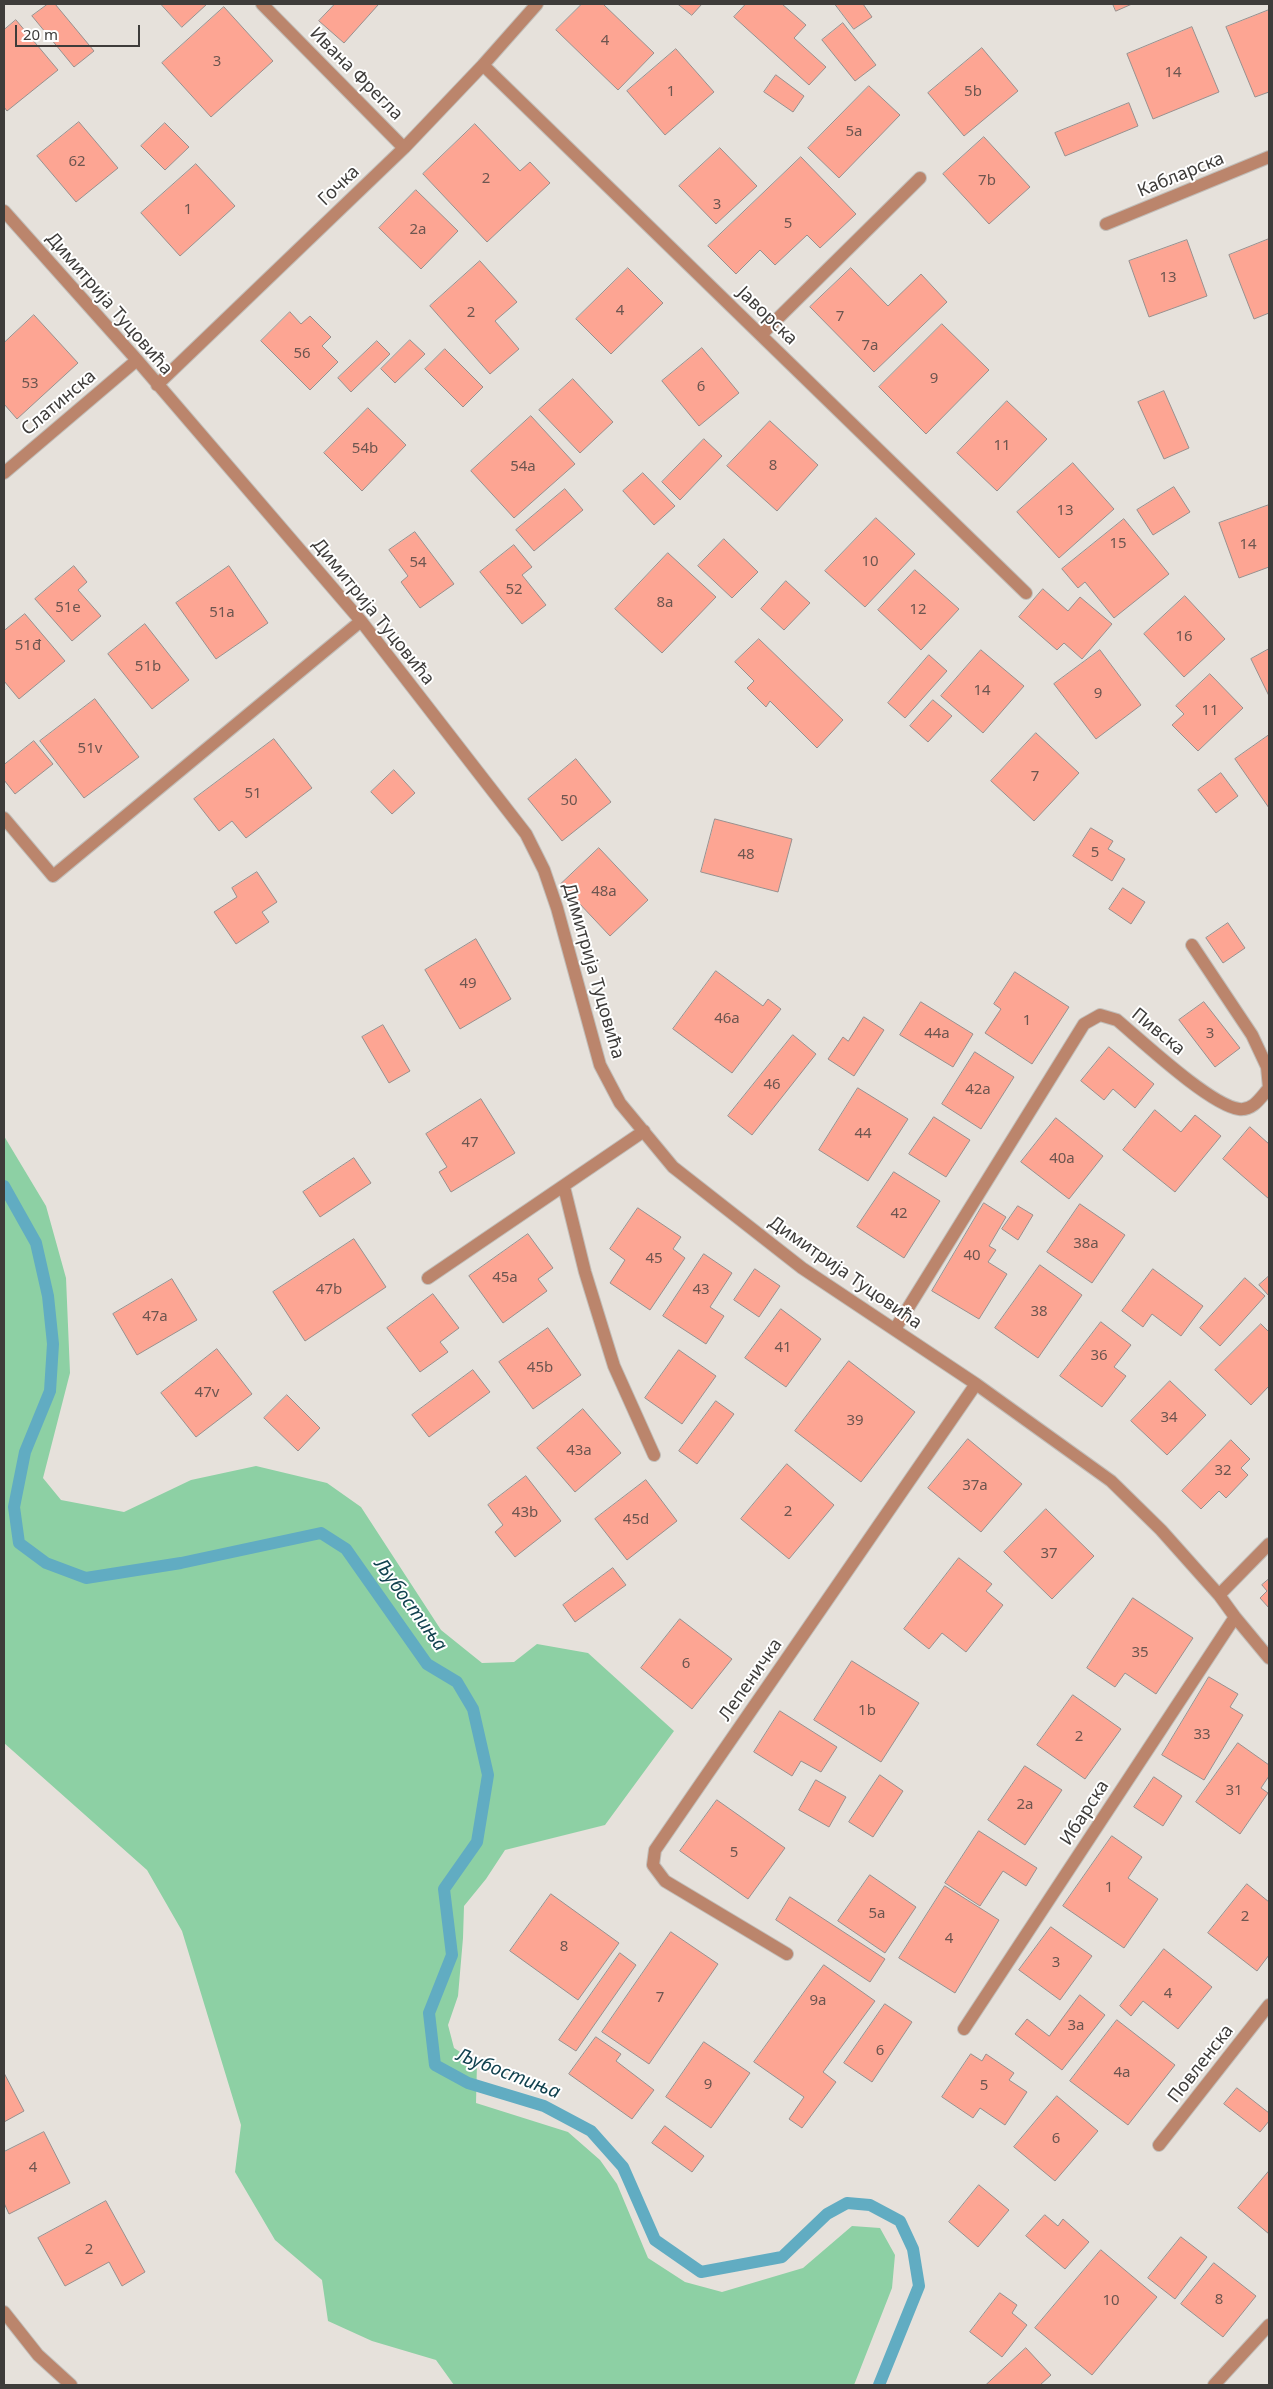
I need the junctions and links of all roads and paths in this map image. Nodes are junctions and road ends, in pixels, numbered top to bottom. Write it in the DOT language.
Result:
graph roads {
  1 [pos="262,4"];
  2 [pos="537,4"];
  3 [pos="483,65"];
  4 [pos="404,148"];
  5 [pos="1269,157"];
  6 [pos="920,178"];
  7 [pos="4,211"];
  8 [pos="1106,224"];
  9 [pos="761,335"];
  10 [pos="137,360"];
  11 [pos="157,385"];
  12 [pos="4,473"];
  13 [pos="1026,593"];
  14 [pos="361,620"];
  15 [pos="4,818"];
  16 [pos="1192,945"];
  17 [pos="644,1131"];
  18 [pos="564,1187"];
  19 [pos="428,1278"];
  20 [pos="895,1329"];
  21 [pos="976,1384"];
  22 [pos="654,1455"];
  23 [pos="1269,1544"];
  24 [pos="1219,1595"];
  25 [pos="1235,1617"];
  26 [pos="1269,1658"];
  27 [pos="786,1954"];
  28 [pos="1269,2005"];
  29 [pos="964,2028"];
  30 [pos="1159,2145"];
  31 [pos="4,2312"];
  32 [pos="1269,2324"];
  33 [pos="71,2385"];
  34 [pos="1214,2385"];
  1 -- 4 [label="street, Ивана Фрегла"];
  2 -- 3 [label="street, Гочка"];
  3 -- 4 [label="street, Гочка"];
  3 -- 9 [label="street, Јаворска"];
  4 -- 11 [label="street, Гочка"];
  5 -- 8 [label="street, Кабларска"];
  6 -- 9 [label="street"];
  7 -- 10 [label="street, Димитрија Туцовића"];
  9 -- 13 [label="street, Јаворска"];
  10 -- 11 [label="street, Димитрија Туцовића"];
  10 -- 12 [label="street, Слатинска"];
  11 -- 14 [label="street, Димитрија Туцовића"];
  14 -- 15 [label="street"];
  14 -- 17 [label="street, Димитрија Туцовића"];
  16 -- 20 [label="street, Пивска"];
  17 -- 18 [label="street"];
  17 -- 20 [label="street, Димитрија Туцовића"];
  18 -- 19 [label="street"];
  18 -- 22 [label="street"];
  20 -- 21 [label="street, Димитрија Туцовића"];
  21 -- 24 [label="street, Димитрија Туцовића"];
  21 -- 27 [label="street, Лепеничка"];
  23 -- 24 [label="street"];
  24 -- 25 [label="street, Димитрија Туцовића"];
  25 -- 26 [label="street, Димитрија Туцовића"];
  25 -- 29 [label="street, Ибарска"];
  28 -- 30 [label="street, Повленска"];
  31 -- 33 [label="street"];
  32 -- 34 [label="street"];
}
